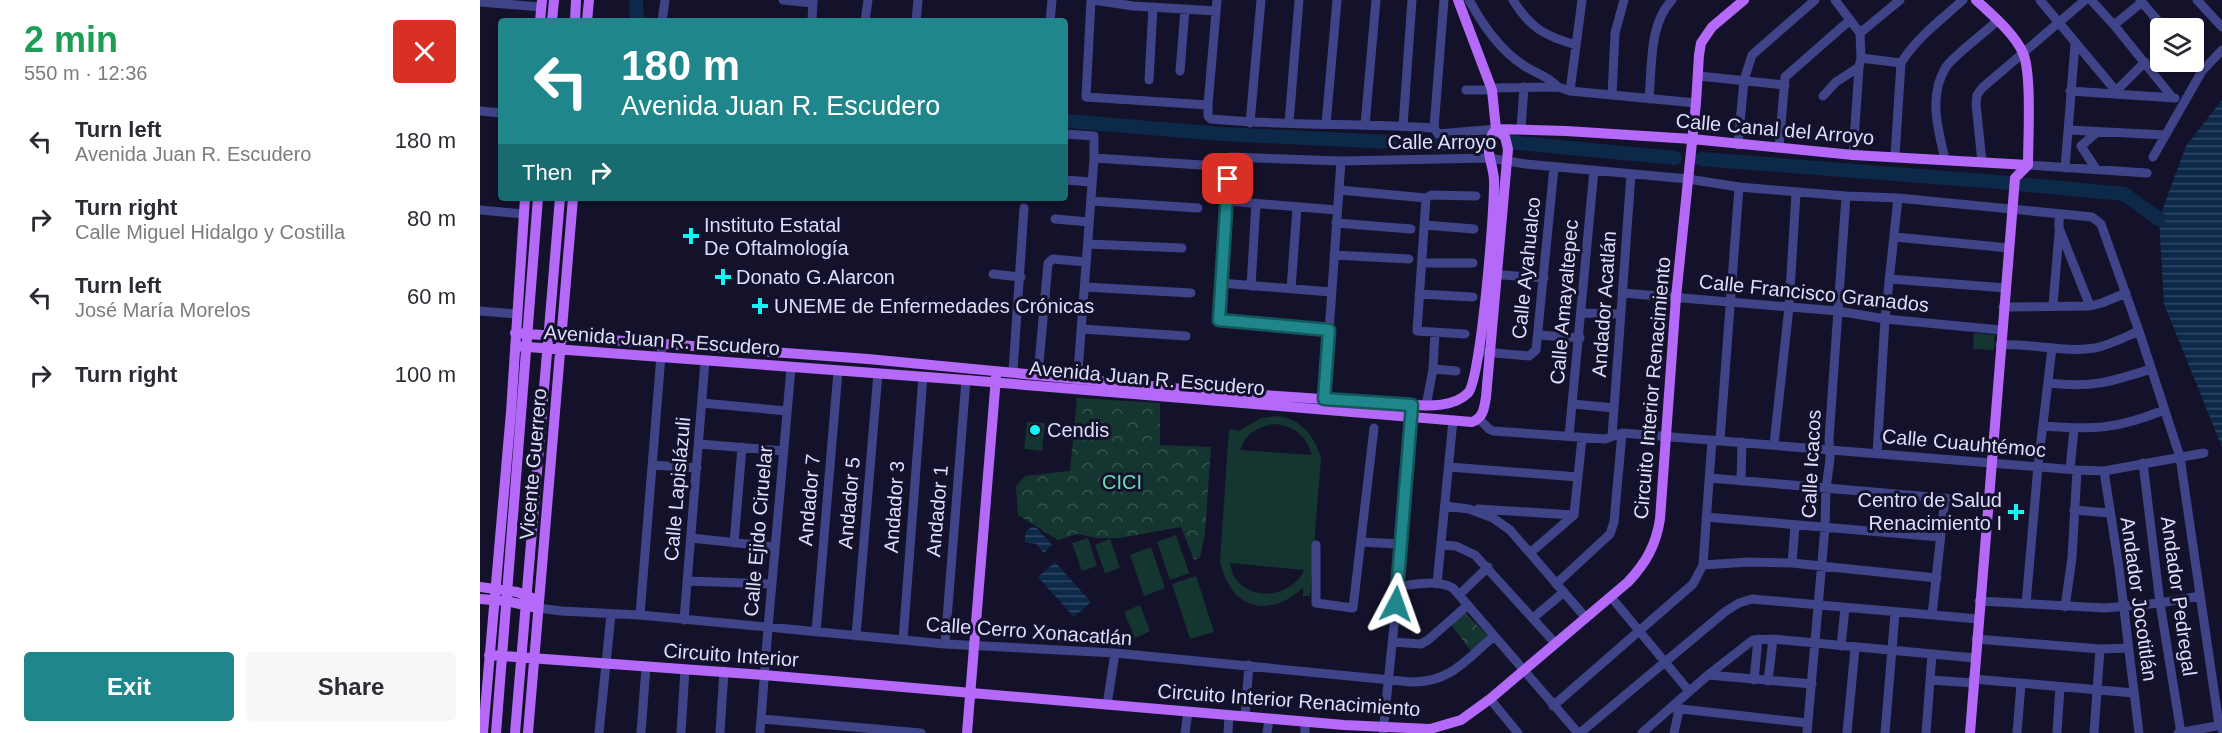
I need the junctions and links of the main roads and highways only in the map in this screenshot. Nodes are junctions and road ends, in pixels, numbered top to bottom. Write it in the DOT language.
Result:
graph roads {
  1 [pos="554,0"];
  2 [pos="576,0"];
  3 [pos="589,0"];
  4 [pos="1976,0"];
  5 [pos="1462,1"];
  6 [pos="1737,2"];
  7 [pos="541,3"];
  8 [pos="540,18"];
  9 [pos="552,18"];
  10 [pos="575,18"];
  11 [pos="587,18"];
  12 [pos="1496,129"];
  13 [pos="1692,139"];
  14 [pos="2028,165"];
  15 [pos="525,201"];
  16 [pos="538,201"];
  17 [pos="560,201"];
  18 [pos="573,201"];
  19 [pos="1492,274"];
  20 [pos="515,333"];
  21 [pos="528,334"];
  22 [pos="548,335"];
  23 [pos="562,336"];
  24 [pos="515,346"];
  25 [pos="527,347"];
  26 [pos="547,348"];
  27 [pos="561,349"];
  28 [pos="1486,352"];
  29 [pos="945,366"];
  30 [pos="996,370"];
  31 [pos="1476,370"];
  32 [pos="1489,372"];
  33 [pos="944,378"];
  34 [pos="995,384"];
  35 [pos="1469,392"];
  36 [pos="1202,396"];
  37 [pos="1486,397"];
  38 [pos="1411,411"];
  39 [pos="480,587"];
  40 [pos="501,595"];
  41 [pos="480,598"];
  42 [pos="526,600"];
  43 [pos="541,606"];
  44 [pos="489,654"];
  45 [pos="502,655"];
  46 [pos="521,656"];
  47 [pos="533,657"];
  48 [pos="970,693"];
  49 [pos="482,716"];
  50 [pos="1305,727"];
  51 [pos="1343,729"];
  52 [pos="1384,730"];
  53 [pos="528,732"];
  54 [pos="483,733"];
  55 [pos="496,733"];
  56 [pos="515,733"];
  57 [pos="967,733"];
  58 [pos="1970,733"];
  1 -- 9 [label="main road"];
  2 -- 10 [label="main road"];
  3 -- 11 [label="main road"];
  4 -- 14 [label="main road"];
  5 -- 12 [label="main road"];
  6 -- 13 [label="main road, Circuito Interior Renacimiento"];
  7 -- 8 [label="main road"];
  12 -- 13 [label="main road, Calle Canal del Arroyo"];
  12 -- 19 [label="main road"];
  12 -- 19 [label="main road"];
  13 -- 14 [label="main road, Calle Canal del Arroyo"];
  13 -- 52 [label="main road, Circuito Interior Renacimiento"];
  14 -- 58 [label="main road"];
  15 -- 20 [label="main road, Vicente Guerrero"];
  16 -- 21 [label="main road"];
  17 -- 22 [label="main road"];
  18 -- 23 [label="main road, Vicente Guerrero"];
  19 -- 28 [label="main road"];
  20 -- 21 [label="main road, Avenida Juan R. Escudero"];
  20 -- 24 [label="main road, Vicente Guerrero"];
  21 -- 22 [label="main road, Avenida Juan R. Escudero"];
  21 -- 25 [label="main road"];
  22 -- 23 [label="main road, Avenida Juan R. Escudero"];
  22 -- 26 [label="main road"];
  23 -- 27 [label="main road, Vicente Guerrero"];
  23 -- 29 [label="main road, Avenida Juan R. Escudero"];
  24 -- 25 [label="main road, Avenida Juan R. Escudero"];
  24 -- 40 [label="main road, Vicente Guerrero"];
  25 -- 26 [label="main road, Avenida Juan R. Escudero"];
  25 -- 40 [label="main road"];
  26 -- 27 [label="main road, Avenida Juan R. Escudero"];
  26 -- 42 [label="main road"];
  27 -- 33 [label="main road, Avenida Juan R. Escudero"];
  27 -- 43 [label="main road, Vicente Guerrero"];
  28 -- 31 [label="main road"];
  28 -- 32 [label="main road"];
  29 -- 30 [label="main road, Avenida Juan R. Escudero"];
  29 -- 33 [label="main road"];
  30 -- 34 [label="main road"];
  30 -- 36 [label="main road, Avenida Juan R. Escudero"];
  31 -- 32 [label="main road"];
  31 -- 35 [label="main road"];
  32 -- 37 [label="main road"];
  33 -- 34 [label="main road, Avenida Juan R. Escudero"];
  34 -- 36 [label="main road, Avenida Juan R. Escudero"];
  34 -- 48 [label="main road"];
  35 -- 37 [label="main road"];
  35 -- 38 [label="main road, Avenida Juan R. Escudero"];
  36 -- 38 [label="main road, Avenida Juan R. Escudero"];
  37 -- 38 [label="main road, Avenida Juan R. Escudero"];
  39 -- 40 [label="main road"];
  40 -- 41 [label="main road"];
  40 -- 42 [label="main road, Calle Cerro Xonacatlán"];
  40 -- 44 [label="main road, Vicente Guerrero"];
  40 -- 45 [label="main road"];
  42 -- 43 [label="main road, Calle Cerro Xonacatlán"];
  42 -- 46 [label="main road"];
  43 -- 47 [label="main road, Vicente Guerrero"];
  44 -- 45 [label="main road, Circuito Interior"];
  44 -- 49 [label="main road, Vicente Guerrero"];
  45 -- 46 [label="main road, Circuito Interior"];
  45 -- 55 [label="main road"];
  46 -- 47 [label="main road, Circuito Interior"];
  46 -- 56 [label="main road"];
  47 -- 48 [label="main road, Circuito Interior"];
  47 -- 53 [label="main road, Vicente Guerrero"];
  48 -- 50 [label="main road, Circuito Interior Renacimiento"];
  48 -- 57 [label="main road"];
  49 -- 54 [label="main road, Vicente Guerrero"];
  50 -- 51 [label="main road, Circuito Interior Renacimiento"];
  51 -- 52 [label="main road, Circuito Interior Renacimiento"];
}
